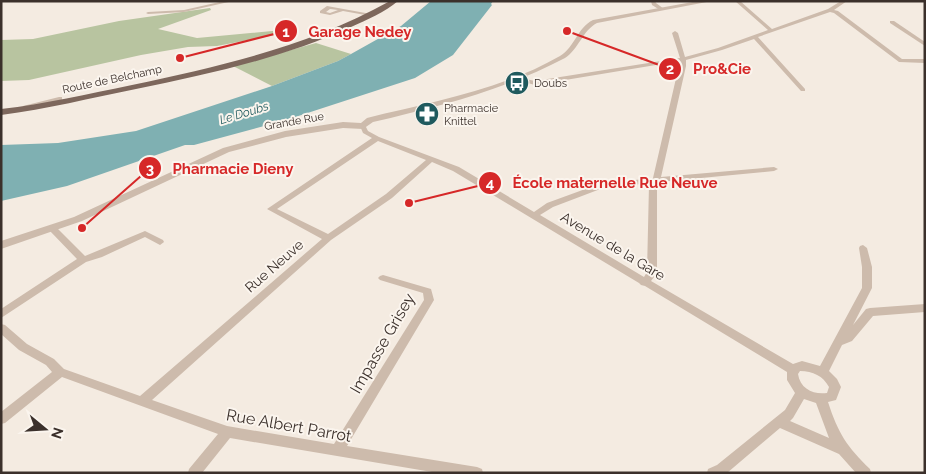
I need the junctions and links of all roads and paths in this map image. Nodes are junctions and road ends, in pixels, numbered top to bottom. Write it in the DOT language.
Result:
graph roads {
  1 [pos="231,1"];
  2 [pos="387,1"];
  3 [pos="395,1"];
  4 [pos="653,1"];
  5 [pos="709,1"];
  6 [pos="737,1"];
  7 [pos="845,1"];
  8 [pos="662,9"];
  9 [pos="343,10"];
  10 [pos="830,10"];
  11 [pos="148,13"];
  12 [pos="368,15"];
  13 [pos="892,22"];
  14 [pos="772,30"];
  15 [pos="674,33"];
  16 [pos="755,37"];
  17 [pos="925,44"];
  18 [pos="682,59"];
  19 [pos="925,61"];
  20 [pos="516,79"];
  21 [pos="803,90"];
  22 [pos="1,109"];
  23 [pos="362,126"];
  24 [pos="377,138"];
  25 [pos="431,159"];
  26 [pos="774,169"];
  27 [pos="656,180"];
  28 [pos="534,215"];
  29 [pos="53,229"];
  30 [pos="328,238"];
  31 [pos="160,242"];
  32 [pos="1,246"];
  33 [pos="863,248"];
  34 [pos="83,260"];
  35 [pos="383,278"];
  36 [pos="644,283"];
  37 [pos="925,308"];
  38 [pos="1,314"];
  39 [pos="1,328"];
  40 [pos="837,343"];
  41 [pos="793,370"];
  42 [pos="60,372"];
  43 [pos="823,372"];
  44 [pos="73,377"];
  45 [pos="802,392"];
  46 [pos="821,399"];
  47 [pos="141,402"];
  48 [pos="1,419"];
  49 [pos="779,422"];
  50 [pos="227,432"];
  51 [pos="841,449"];
  52 [pos="337,450"];
  53 [pos="194,473"];
  54 [pos="477,473"];
  55 [pos="713,473"];
  56 [pos="865,473"];
  1 -- 11 [label="street"];
  2 -- 12 [label="main road, Route de Belchamp"];
  3 -- 12 [label="main road, Route de Belchamp"];
  4 -- 8 [label="street"];
  5 -- 8 [label="street"];
  6 -- 14 [label="street"];
  7 -- 10 [label="street"];
  8 -- 20 [label="street, Grande Rue"];
  9 -- 12 [label="street"];
  10 -- 14 [label="street"];
  10 -- 19 [label="street"];
  12 -- 22 [label="main road, Route de Belchamp"];
  12 -- 22 [label="main road, Route de Belchamp"];
  13 -- 17 [label="street"];
  14 -- 16 [label="street"];
  15 -- 18 [label="street"];
  16 -- 18 [label="street"];
  16 -- 21 [label="street"];
  18 -- 20 [label="street"];
  18 -- 27 [label="street"];
  20 -- 23 [label="street, Grande Rue"];
  23 -- 24 [label="street, Avenue de la Gare"];
  23 -- 29 [label="street, Grande Rue"];
  24 -- 25 [label="street, Avenue de la Gare"];
  24 -- 30 [label="street"];
  25 -- 28 [label="street, Avenue de la Gare"];
  25 -- 30 [label="street, Rue Neuve"];
  26 -- 27 [label="street"];
  27 -- 28 [label="street"];
  27 -- 36 [label="street"];
  28 -- 36 [label="street, Avenue de la Gare"];
  29 -- 32 [label="street, Grande Rue"];
  29 -- 34 [label="street"];
  30 -- 47 [label="street, Rue Neuve"];
  31 -- 34 [label="street"];
  33 -- 40 [label="street"];
  34 -- 38 [label="street"];
  35 -- 52 [label="street, Impasse Grisey"];
  36 -- 41 [label="street, Avenue de la Gare"];
  37 -- 40 [label="street"];
  39 -- 42 [label="street"];
  40 -- 43 [label="street"];
  41 -- 43 [label="street"];
  41 -- 45 [label="street"];
  42 -- 44 [label="street"];
  42 -- 48 [label="street"];
  43 -- 46 [label="street"];
  44 -- 47 [label="street, Rue Albert Parrot"];
  45 -- 46 [label="street"];
  45 -- 49 [label="street"];
  46 -- 51 [label="street"];
  47 -- 50 [label="street, Rue Albert Parrot"];
  49 -- 51 [label="street"];
  49 -- 55 [label="street"];
  50 -- 52 [label="street, Rue Albert Parrot"];
  50 -- 53 [label="street"];
  51 -- 56 [label="street"];
  52 -- 54 [label="street, Rue Albert Parrot"];
}
